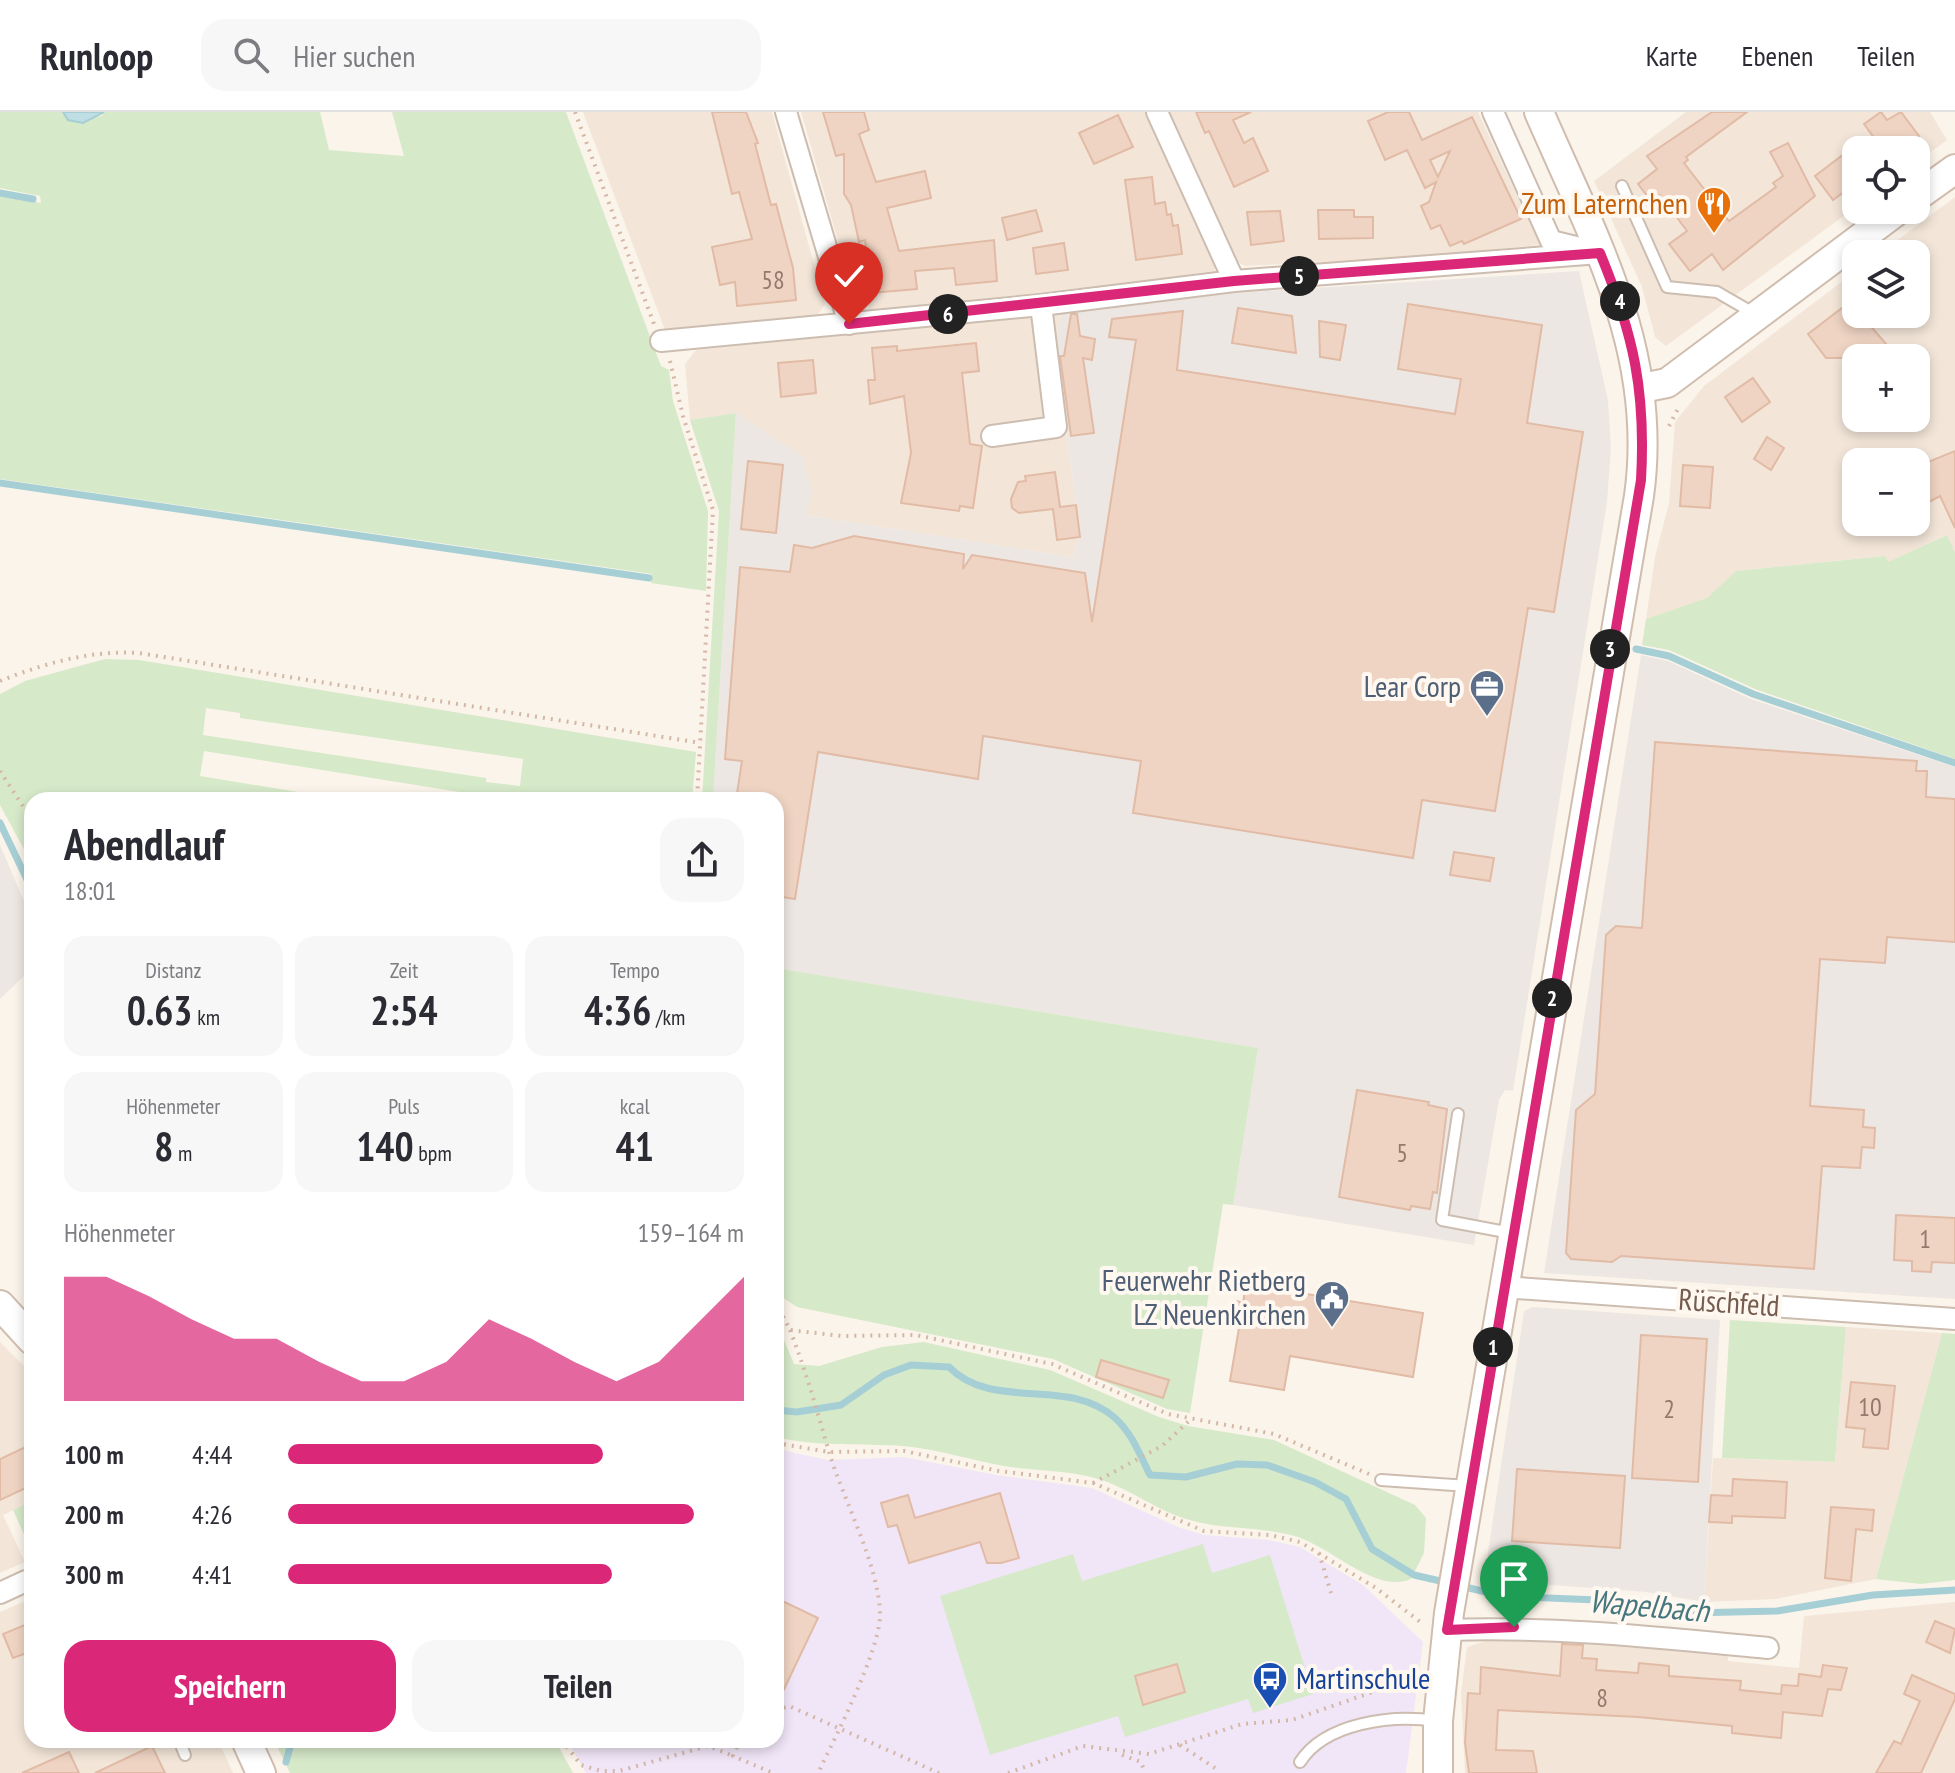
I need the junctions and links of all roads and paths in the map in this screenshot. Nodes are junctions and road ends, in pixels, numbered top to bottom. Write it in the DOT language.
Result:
graph roads {
  1 [pos="575,112"];
  2 [pos="786,112"];
  3 [pos="1157,112"];
  4 [pos="1493,112"];
  5 [pos="1539,112"];
  6 [pos="1955,169"];
  7 [pos="1622,186"];
  8 [pos="1930,187"];
  9 [pos="1879,224"];
  10 [pos="1600,253"];
  11 [pos="1234,281"];
  12 [pos="1041,305"];
  13 [pos="1757,315"];
  14 [pos="849,324"];
  15 [pos="661,341"];
  16 [pos="1642,388"];
  17 [pos="992,436"];
  18 [pos="0,681"];
  19 [pos="701,743"];
  20 [pos="0,771"];
  21 [pos="698,792"];
  22 [pos="24,808"];
  23 [pos="1458,1114"];
  24 [pos="1513,1233"];
  25 [pos="1503,1287"];
  26 [pos="0,1305"];
  27 [pos="784,1318"];
  28 [pos="1955,1319"];
  29 [pos="790,1330"];
  30 [pos="24,1331"];
  31 [pos="1190,1420"];
  32 [pos="784,1444"];
  33 [pos="829,1452"];
  34 [pos="1381,1480"];
  35 [pos="1093,1483"];
  36 [pos="1470,1486"];
  37 [pos="1318,1551"];
  38 [pos="24,1582"];
  39 [pos="0,1593"];
  40 [pos="1331,1593"];
  41 [pos="1448,1621"];
  42 [pos="1768,1648"];
  43 [pos="1424,1674"];
  44 [pos="784,1708"];
  45 [pos="1438,1721"];
  46 [pos="840,1727"];
  47 [pos="1180,1745"];
  48 [pos="182,1748"];
  49 [pos="250,1748"];
  50 [pos="568,1748"];
  51 [pos="701,1748"];
  52 [pos="713,1748"];
  53 [pos="736,1748"];
  54 [pos="1116,1752"];
  55 [pos="185,1755"];
  56 [pos="733,1756"];
  57 [pos="1300,1762"];
  58 [pos="1215,1768"];
  59 [pos="620,1772"];
  60 [pos="261,1773"];
  61 [pos="773,1773"];
  62 [pos="818,1773"];
  63 [pos="939,1773"];
  64 [pos="1008,1773"];
  65 [pos="1145,1773"];
  66 [pos="1438,1773"];
  1 -- 15 [label="path"];
  2 -- 14 [label="street"];
  3 -- 11 [label="street"];
  4 -- 10 [label="street"];
  5 -- 10 [label="main road"];
  6 -- 8 [label="main road"];
  7 -- 13 [label="lane"];
  9 -- 13 [label="main road"];
  10 -- 11 [label="street"];
  10 -- 16 [label="main road"];
  11 -- 12 [label="street"];
  12 -- 14 [label="street"];
  12 -- 17 [label="street"];
  13 -- 16 [label="main road"];
  14 -- 15 [label="street"];
  15 -- 19 [label="path"];
  16 -- 24 [label="main road"];
  18 -- 19 [label="path"];
  19 -- 21 [label="path"];
  20 -- 22 [label="path"];
  23 -- 24 [label="lane"];
  24 -- 25 [label="main road"];
  25 -- 28 [label="street, Rüschfeld"];
  25 -- 36 [label="main road"];
  26 -- 30 [label="main road"];
  27 -- 29 [label="path"];
  29 -- 31 [label="path"];
  29 -- 33 [label="path"];
  31 -- 34 [label="path"];
  31 -- 35 [label="path"];
  32 -- 33 [label="path"];
  33 -- 35 [label="path"];
  33 -- 46 [label="path"];
  34 -- 36 [label="lane"];
  35 -- 37 [label="path"];
  36 -- 41 [label="main road"];
  37 -- 40 [label="path"];
  37 -- 41 [label="path"];
  38 -- 39 [label="street"];
  41 -- 42 [label="street"];
  41 -- 45 [label="main road"];
  43 -- 47 [label="path"];
  44 -- 46 [label="path"];
  45 -- 57 [label="lane"];
  45 -- 66 [label="main road"];
  46 -- 62 [label="path"];
  46 -- 63 [label="path"];
  47 -- 54 [label="path"];
  47 -- 58 [label="path"];
  48 -- 55 [label="lane"];
  49 -- 60 [label="main road"];
  50 -- 59 [label="path"];
  51 -- 59 [label="path"];
  52 -- 56 [label="path"];
  53 -- 56 [label="path"];
  54 -- 64 [label="path"];
  54 -- 65 [label="path"];
  56 -- 61 [label="path"];
}
